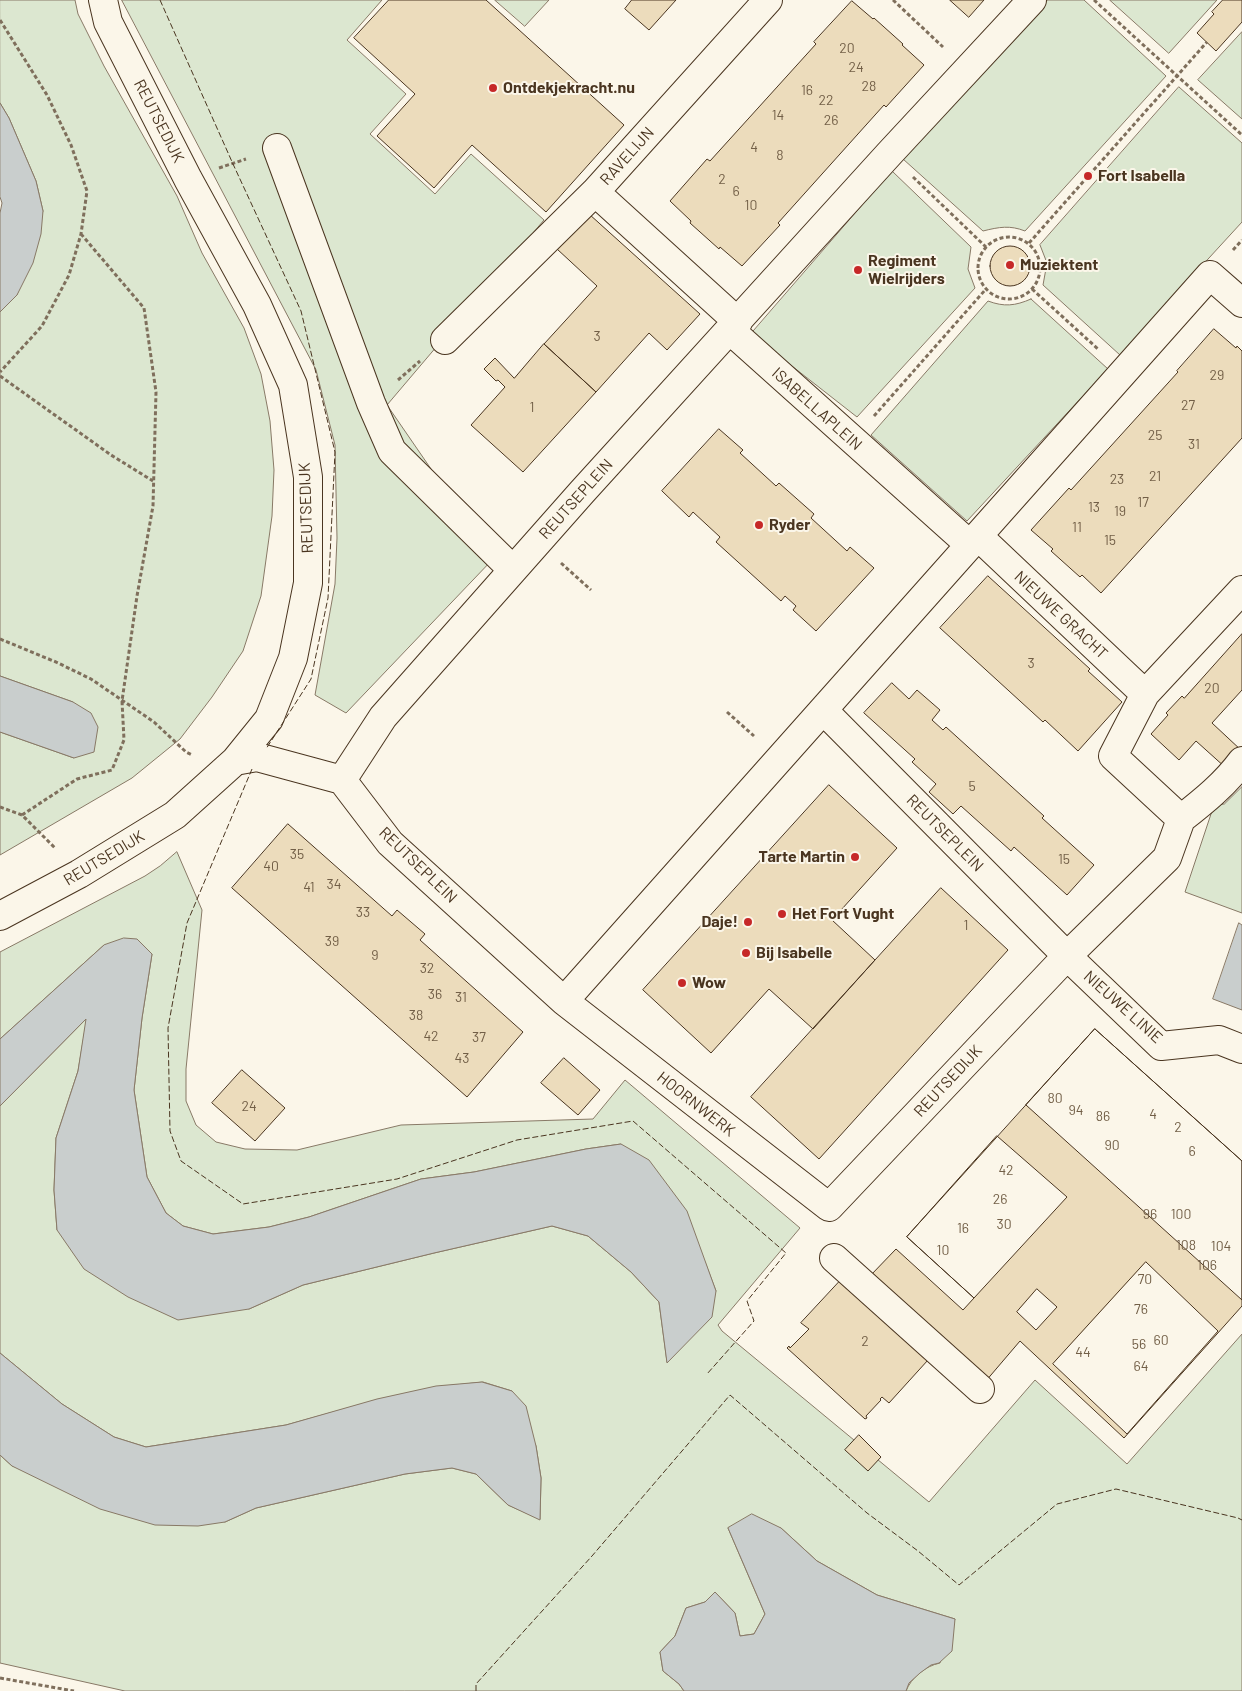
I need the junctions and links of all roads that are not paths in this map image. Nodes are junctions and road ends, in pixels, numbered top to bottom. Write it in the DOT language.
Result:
graph roads {
  1 [pos="103,0"];
  2 [pos="768,0"];
  3 [pos="1032,0"];
  4 [pos="278,148"];
  5 [pos="595,192"];
  6 [pos="1242,303"];
  7 [pos="734,326"];
  8 [pos="445,340"];
  9 [pos="974,540"];
  10 [pos="513,570"];
  11 [pos="1242,591"];
  12 [pos="1145,694"];
  13 [pos="822,710"];
  14 [pos="235,761"];
  15 [pos="1242,761"];
  16 [pos="342,780"];
  17 [pos="1181,819"];
  18 [pos="0,916"];
  19 [pos="1067,956"];
  20 [pos="564,1001"];
  21 [pos="1242,1049"];
  22 [pos="829,1207"];
  23 [pos="834,1258"];
  24 [pos="980,1390"];
  1 -- 14 [label="street, REUTSEDIJK"];
  2 -- 5 [label="street, RAVELIJN"];
  3 -- 7 [label="street"];
  4 -- 10 [label="street"];
  5 -- 7 [label="street, RAVELIJN"];
  5 -- 8 [label="street"];
  6 -- 9 [label="street"];
  7 -- 9 [label="street, ISABELLAPLEIN"];
  7 -- 10 [label="street, REUTSEPLEIN"];
  9 -- 12 [label="street, NIEUWE GRACHT"];
  9 -- 13 [label="street"];
  10 -- 16 [label="street, REUTSEPLEIN"];
  11 -- 12 [label="street"];
  12 -- 17 [label="street"];
  13 -- 19 [label="street, REUTSEPLEIN"];
  13 -- 20 [label="street"];
  14 -- 16 [label="street"];
  14 -- 18 [label="street, REUTSEDIJK"];
  15 -- 17 [label="street"];
  16 -- 20 [label="street, REUTSEPLEIN"];
  17 -- 19 [label="street"];
  19 -- 21 [label="street, NIEUWE LINIE"];
  19 -- 22 [label="street, REUTSEDIJK"];
  20 -- 22 [label="street, HOORNWERK"];
  23 -- 24 [label="street"];
}
